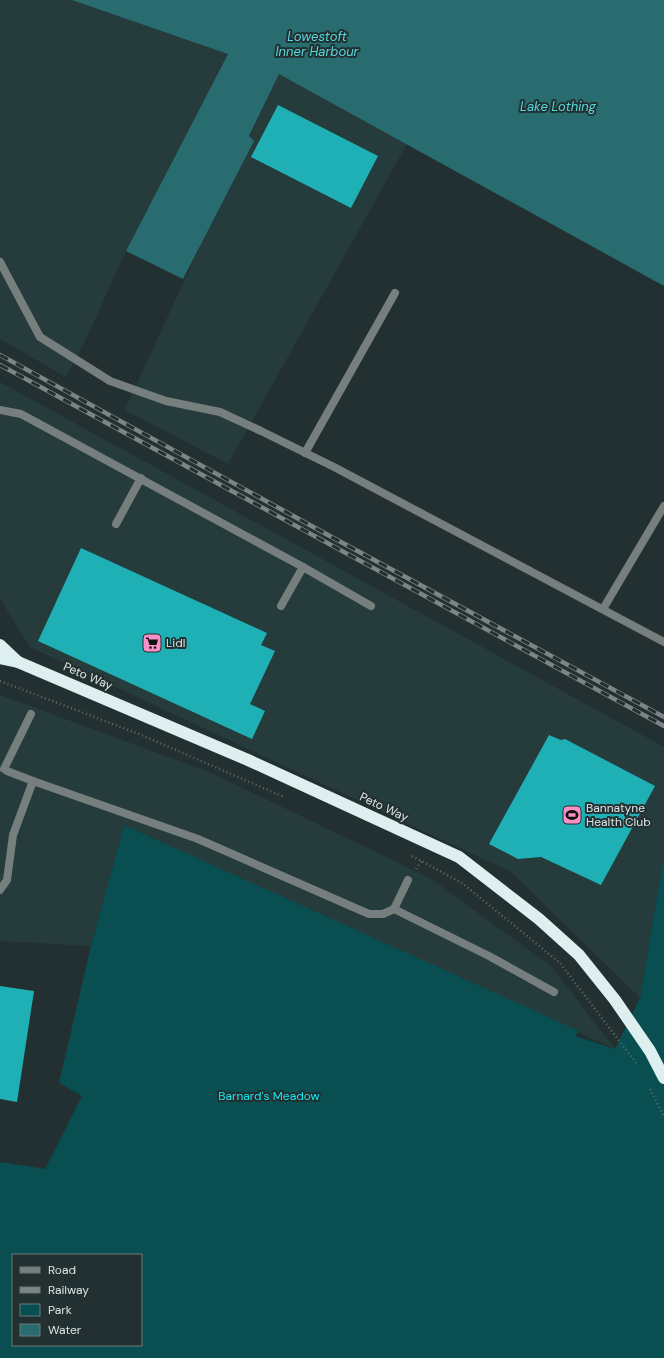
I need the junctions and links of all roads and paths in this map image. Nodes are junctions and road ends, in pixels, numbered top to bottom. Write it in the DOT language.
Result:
graph roads {
  1 [pos="0,262"];
  2 [pos="395,293"];
  3 [pos="0,410"];
  4 [pos="305,453"];
  5 [pos="141,478"];
  6 [pos="664,506"];
  7 [pos="116,524"];
  8 [pos="303,566"];
  9 [pos="281,606"];
  10 [pos="371,606"];
  11 [pos="603,609"];
  12 [pos="664,642"];
  13 [pos="0,645"];
  14 [pos="0,658"];
  15 [pos="18,662"];
  16 [pos="0,680"];
  17 [pos="31,714"];
  18 [pos="4,769"];
  19 [pos="33,781"];
  20 [pos="288,799"];
  21 [pos="409,854"];
  22 [pos="408,880"];
  23 [pos="0,890"];
  24 [pos="394,910"];
  25 [pos="554,992"];
  26 [pos="640,1069"];
  27 [pos="664,1078"];
  28 [pos="647,1083"];
  29 [pos="664,1117"];
  1 -- 4 [label="street"];
  2 -- 4 [label="street"];
  3 -- 5 [label="street"];
  4 -- 11 [label="street"];
  5 -- 7 [label="street"];
  5 -- 8 [label="street"];
  6 -- 11 [label="street"];
  8 -- 9 [label="street"];
  8 -- 10 [label="street"];
  11 -- 12 [label="street"];
  13 -- 15 [label="highway, Peto Way"];
  14 -- 15 [label="highway, Peto Way"];
  15 -- 27 [label="highway, Peto Way"];
  16 -- 20 [label="path"];
  17 -- 18 [label="street"];
  18 -- 19 [label="street"];
  19 -- 23 [label="street"];
  19 -- 24 [label="street"];
  21 -- 26 [label="path"];
  22 -- 24 [label="street"];
  24 -- 25 [label="street"];
  28 -- 29 [label="path"];
}
